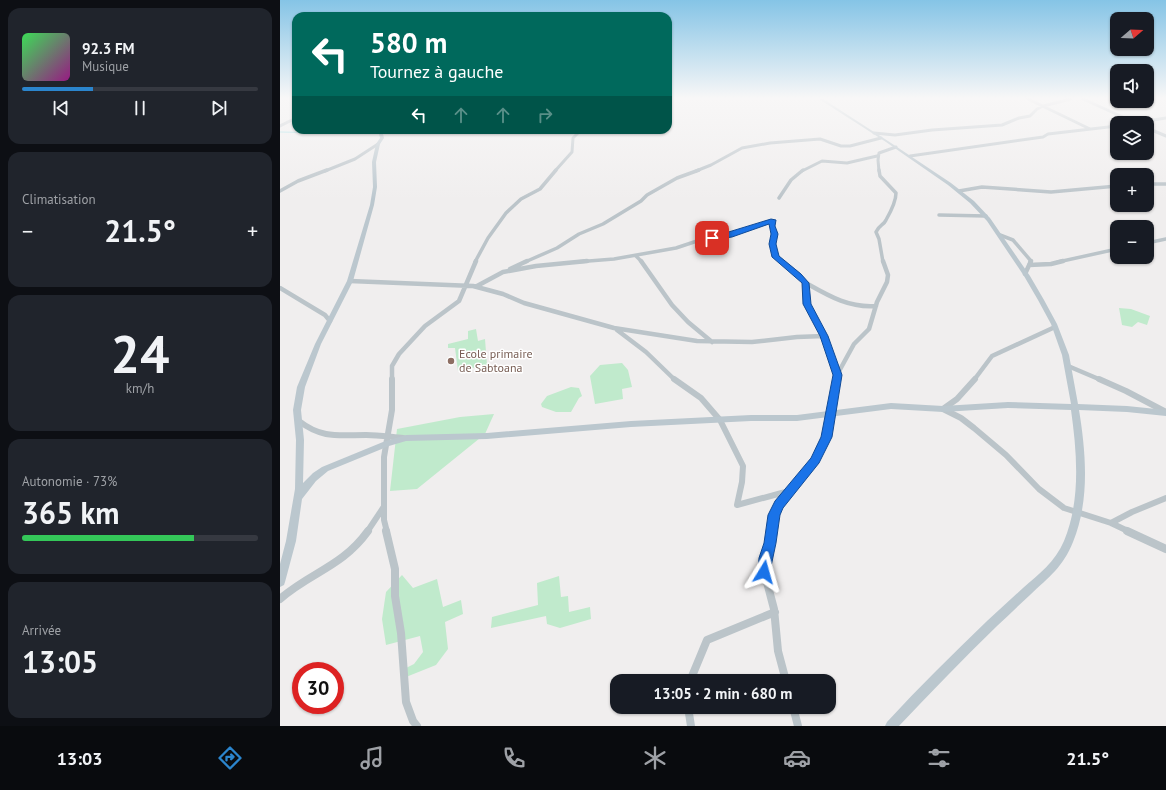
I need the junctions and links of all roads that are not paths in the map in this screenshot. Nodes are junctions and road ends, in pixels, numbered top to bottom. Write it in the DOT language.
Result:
graph roads {
  1 [pos="874,133"];
  2 [pos="917,133"];
  3 [pos="1056,133"];
  4 [pos="381,134"];
  5 [pos="577,134"];
  6 [pos="881,138"];
  7 [pos="378,144"];
  8 [pos="896,148"];
  9 [pos="877,156"];
  10 [pos="910,156"];
  11 [pos="1154,184"];
  12 [pos="1166,184"];
  13 [pos="1110,187"];
  14 [pos="280,191"];
  15 [pos="959,191"];
  16 [pos="779,198"];
  17 [pos="939,215"];
  18 [pos="986,216"];
  19 [pos="1000,236"];
  20 [pos="1166,239"];
  21 [pos="1154,242"];
  22 [pos="1110,251"];
  23 [pos="636,256"];
  24 [pos="1029,265"];
  25 [pos="503,272"];
  26 [pos="1025,274"];
  27 [pos="350,281"];
  28 [pos="806,283"];
  29 [pos="466,285"];
  30 [pos="477,286"];
  31 [pos="280,288"];
  32 [pos="876,306"];
  33 [pos="330,321"];
  34 [pos="1055,327"];
  35 [pos="614,328"];
  36 [pos="824,336"];
  37 [pos="713,342"];
  38 [pos="1068,366"];
  39 [pos="837,375"];
  40 [pos="1075,407"];
  41 [pos="943,409"];
  42 [pos="1166,412"];
  43 [pos="830,414"];
  44 [pos="720,420"];
  45 [pos="299,421"];
  46 [pos="387,441"];
  47 [pos="789,492"];
  48 [pos="1166,498"];
  49 [pos="297,499"];
  50 [pos="383,507"];
  51 [pos="1077,512"];
  52 [pos="1111,523"];
  53 [pos="1166,549"];
  54 [pos="280,582"];
  55 [pos="280,599"];
  56 [pos="775,612"];
  57 [pos="693,674"];
  58 [pos="784,674"];
  59 [pos="689,714"];
  60 [pos="795,714"];
  61 [pos="417,726"];
  62 [pos="691,726"];
  63 [pos="798,726"];
  64 [pos="891,726"];
  1 -- 2 [label="street"];
  1 -- 6 [label="street"];
  3 -- 10 [label="street"];
  4 -- 7 [label="street"];
  5 -- 29 [label="street"];
  6 -- 8 [label="street"];
  6 -- 25 [label="street"];
  7 -- 14 [label="street"];
  7 -- 27 [label="street"];
  8 -- 9 [label="street"];
  8 -- 10 [label="street"];
  9 -- 16 [label="street"];
  9 -- 32 [label="street"];
  10 -- 15 [label="street"];
  11 -- 12 [label="street"];
  13 -- 15 [label="street"];
  15 -- 18 [label="street"];
  17 -- 18 [label="street"];
  18 -- 19 [label="street"];
  19 -- 24 [label="street"];
  19 -- 26 [label="street"];
  20 -- 21 [label="street"];
  22 -- 24 [label="street"];
  23 -- 25 [label="street"];
  23 -- 28 [label="street"];
  23 -- 37 [label="street"];
  24 -- 26 [label="street"];
  25 -- 30 [label="street"];
  26 -- 34 [label="street"];
  27 -- 29 [label="street"];
  27 -- 33 [label="street"];
  28 -- 32 [label="street"];
  28 -- 36 [label="street"];
  29 -- 30 [label="street"];
  29 -- 46 [label="street"];
  30 -- 35 [label="street"];
  31 -- 33 [label="street"];
  32 -- 39 [label="street"];
  33 -- 45 [label="street"];
  34 -- 38 [label="street"];
  34 -- 41 [label="street"];
  35 -- 37 [label="street"];
  35 -- 44 [label="street"];
  36 -- 37 [label="street"];
  36 -- 39 [label="street"];
  38 -- 40 [label="street"];
  38 -- 42 [label="street"];
  39 -- 43 [label="street"];
  40 -- 41 [label="street"];
  40 -- 42 [label="street"];
  40 -- 51 [label="street"];
  41 -- 43 [label="street"];
  41 -- 51 [label="street"];
  43 -- 44 [label="street"];
  43 -- 47 [label="street"];
  44 -- 46 [label="street"];
  44 -- 47 [label="street"];
  45 -- 46 [label="street"];
  45 -- 49 [label="street"];
  46 -- 49 [label="street"];
  46 -- 50 [label="street"];
  47 -- 56 [label="street"];
  48 -- 52 [label="street"];
  49 -- 54 [label="street"];
  50 -- 55 [label="street"];
  50 -- 61 [label="street"];
  51 -- 52 [label="street"];
  51 -- 64 [label="street"];
  52 -- 53 [label="street"];
  56 -- 57 [label="street"];
  56 -- 58 [label="street"];
  59 -- 62 [label="street"];
  60 -- 63 [label="street"];
}
